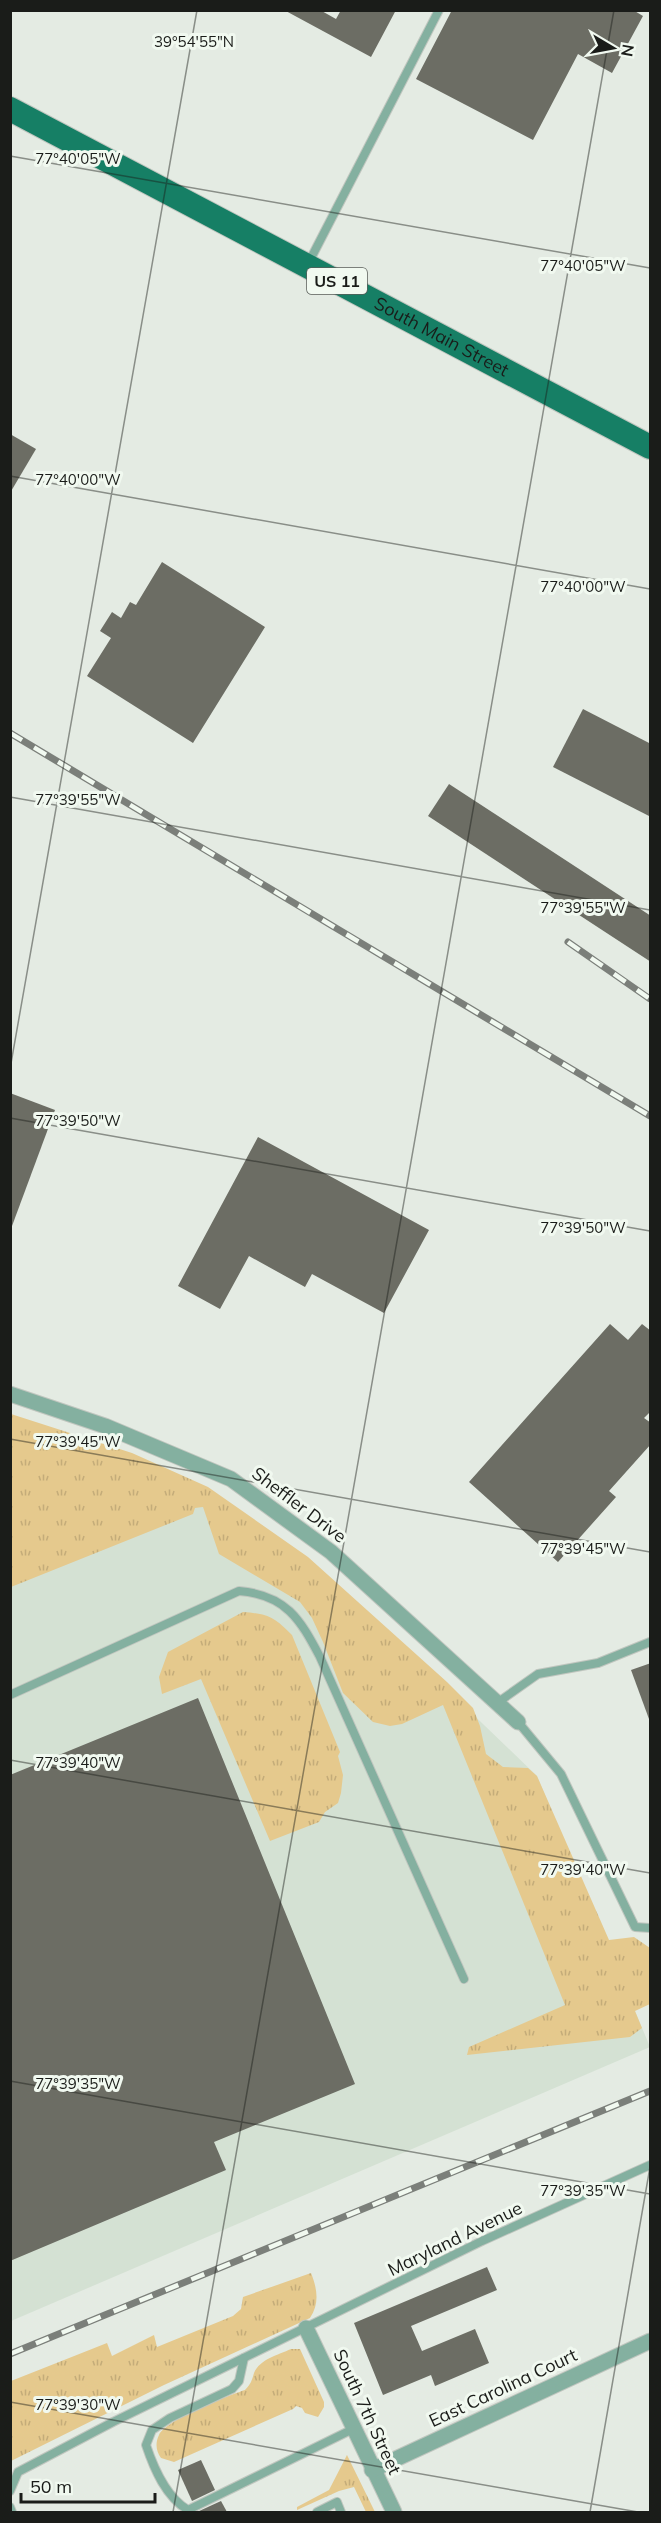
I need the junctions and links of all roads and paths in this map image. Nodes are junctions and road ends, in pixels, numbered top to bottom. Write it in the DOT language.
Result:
graph roads {
  1 [pos="439,10"];
  2 [pos="10,109"];
  3 [pos="307,266"];
  4 [pos="651,447"];
  5 [pos="10,1394"];
  6 [pos="651,1642"];
  7 [pos="10,1695"];
  8 [pos="497,1703"];
  9 [pos="518,1722"];
  10 [pos="651,1928"];
  11 [pos="464,1979"];
  12 [pos="651,2165"];
  13 [pos="306,2328"];
  14 [pos="651,2341"];
  15 [pos="244,2358"];
  16 [pos="353,2429"];
  17 [pos="372,2470"];
  18 [pos="10,2491"];
  19 [pos="10,2507"];
  20 [pos="12,2512"];
  21 [pos="317,2512"];
  22 [pos="341,2512"];
  23 [pos="394,2512"];
  1 -- 3 [label="lane"];
  2 -- 3 [label="main road, South Main Street / US 11"];
  3 -- 4 [label="main road, South Main Street / US 11"];
  5 -- 8 [label="street, Sheffler Drive"];
  6 -- 8 [label="lane"];
  7 -- 11 [label="lane"];
  8 -- 9 [label="street, Sheffler Drive"];
  9 -- 10 [label="lane"];
  12 -- 13 [label="lane, Maryland Avenue"];
  13 -- 15 [label="lane, Maryland Avenue"];
  13 -- 16 [label="street, South 7th Street"];
  14 -- 17 [label="street, East Carolina Court"];
  15 -- 16 [label="lane"];
  15 -- 18 [label="lane, Maryland Avenue"];
  16 -- 17 [label="street, South 7th Street"];
  17 -- 23 [label="street, South 7th Street"];
  19 -- 20 [label="lane"];
  21 -- 22 [label="lane"];
}
